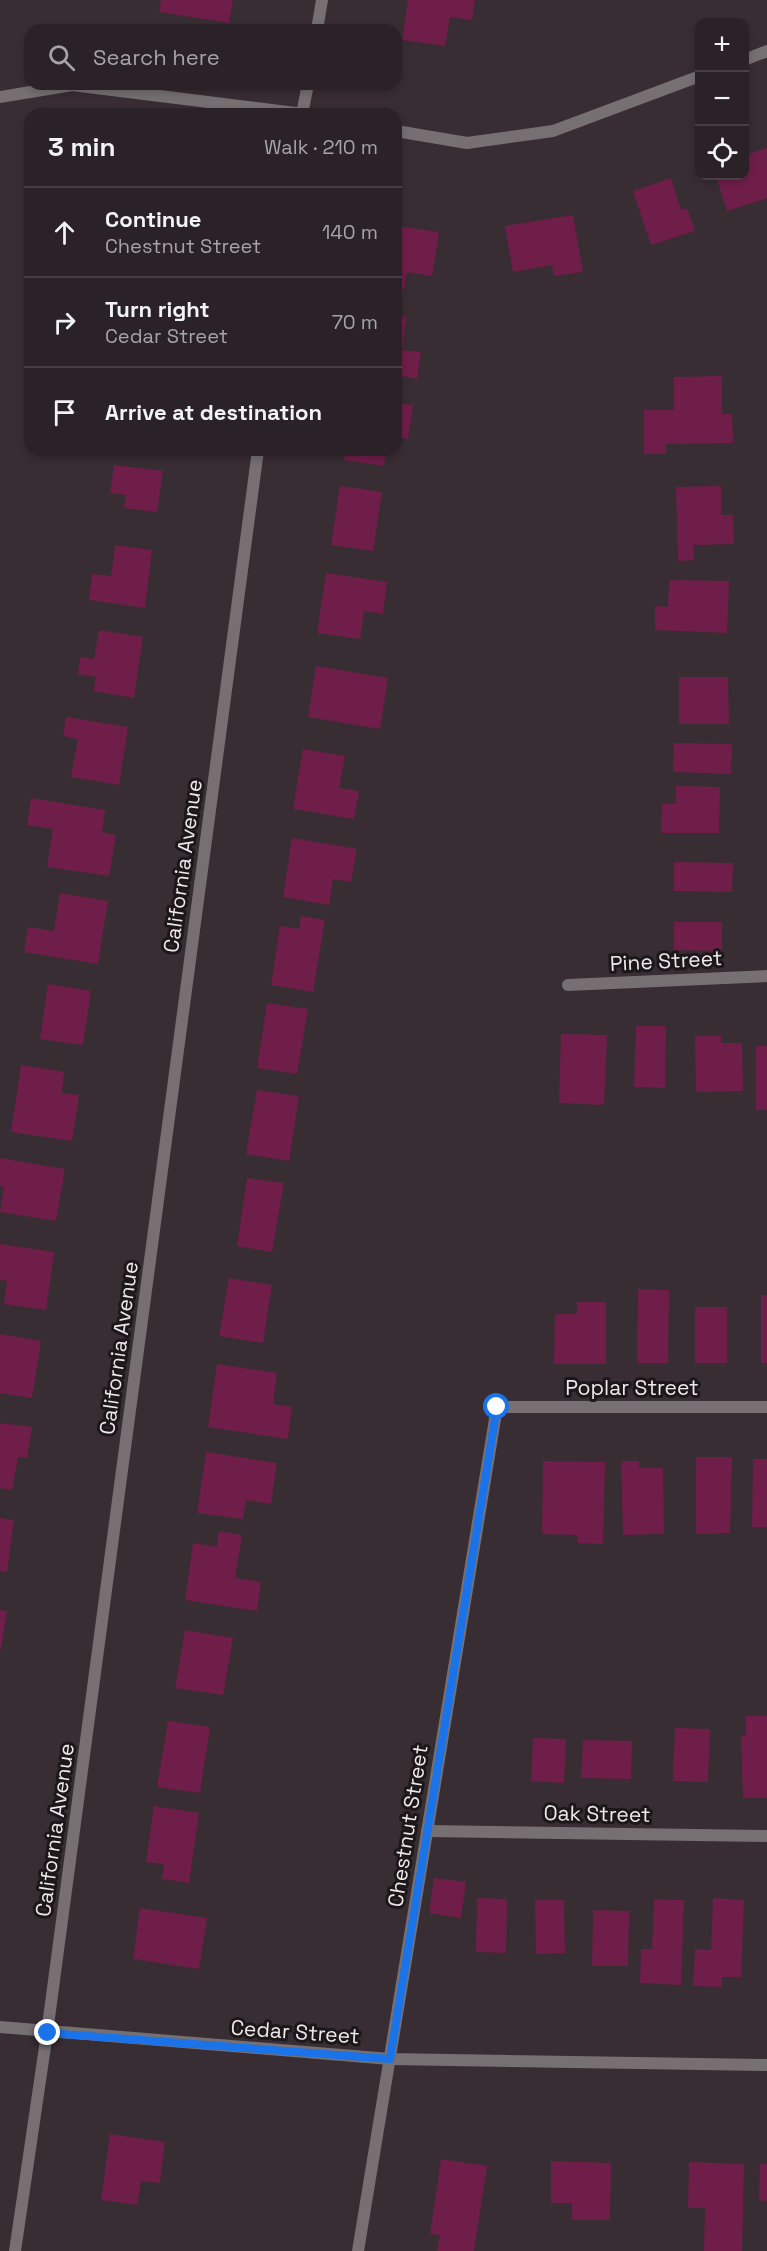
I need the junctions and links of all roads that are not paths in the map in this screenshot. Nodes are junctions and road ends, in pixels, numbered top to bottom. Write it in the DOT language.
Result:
graph roads {
  1 [pos="322,0"];
  2 [pos="318,24"];
  3 [pos="767,51"];
  4 [pos="749,58"];
  5 [pos="695,78"];
  6 [pos="42,90"];
  7 [pos="112,90"];
  8 [pos="307,90"];
  9 [pos="0,97"];
  10 [pos="255,108"];
  11 [pos="304,108"];
  12 [pos="402,131"];
  13 [pos="257,456"];
  14 [pos="767,976"];
  15 [pos="568,985"];
  16 [pos="497,1407"];
  17 [pos="767,1407"];
  18 [pos="427,1831"];
  19 [pos="767,1836"];
  20 [pos="0,2027"];
  21 [pos="48,2033"];
  22 [pos="390,2059"];
  23 [pos="767,2065"];
  24 [pos="15,2251"];
  25 [pos="358,2251"];
  1 -- 2 [label="street"];
  3 -- 4 [label="street"];
  5 -- 12 [label="street"];
  6 -- 9 [label="street"];
  7 -- 10 [label="street"];
  8 -- 11 [label="street"];
  13 -- 21 [label="street, California Avenue"];
  14 -- 15 [label="street, Pine Street"];
  16 -- 17 [label="street, Poplar Street"];
  16 -- 18 [label="street, Chestnut Street"];
  18 -- 19 [label="street, Oak Street"];
  18 -- 22 [label="street, Chestnut Street"];
  20 -- 21 [label="street, Cedar Street"];
  21 -- 22 [label="street, Cedar Street"];
  21 -- 24 [label="street, California Avenue"];
  22 -- 23 [label="street, Cedar Street"];
  22 -- 25 [label="street, Chestnut Street"];
}
